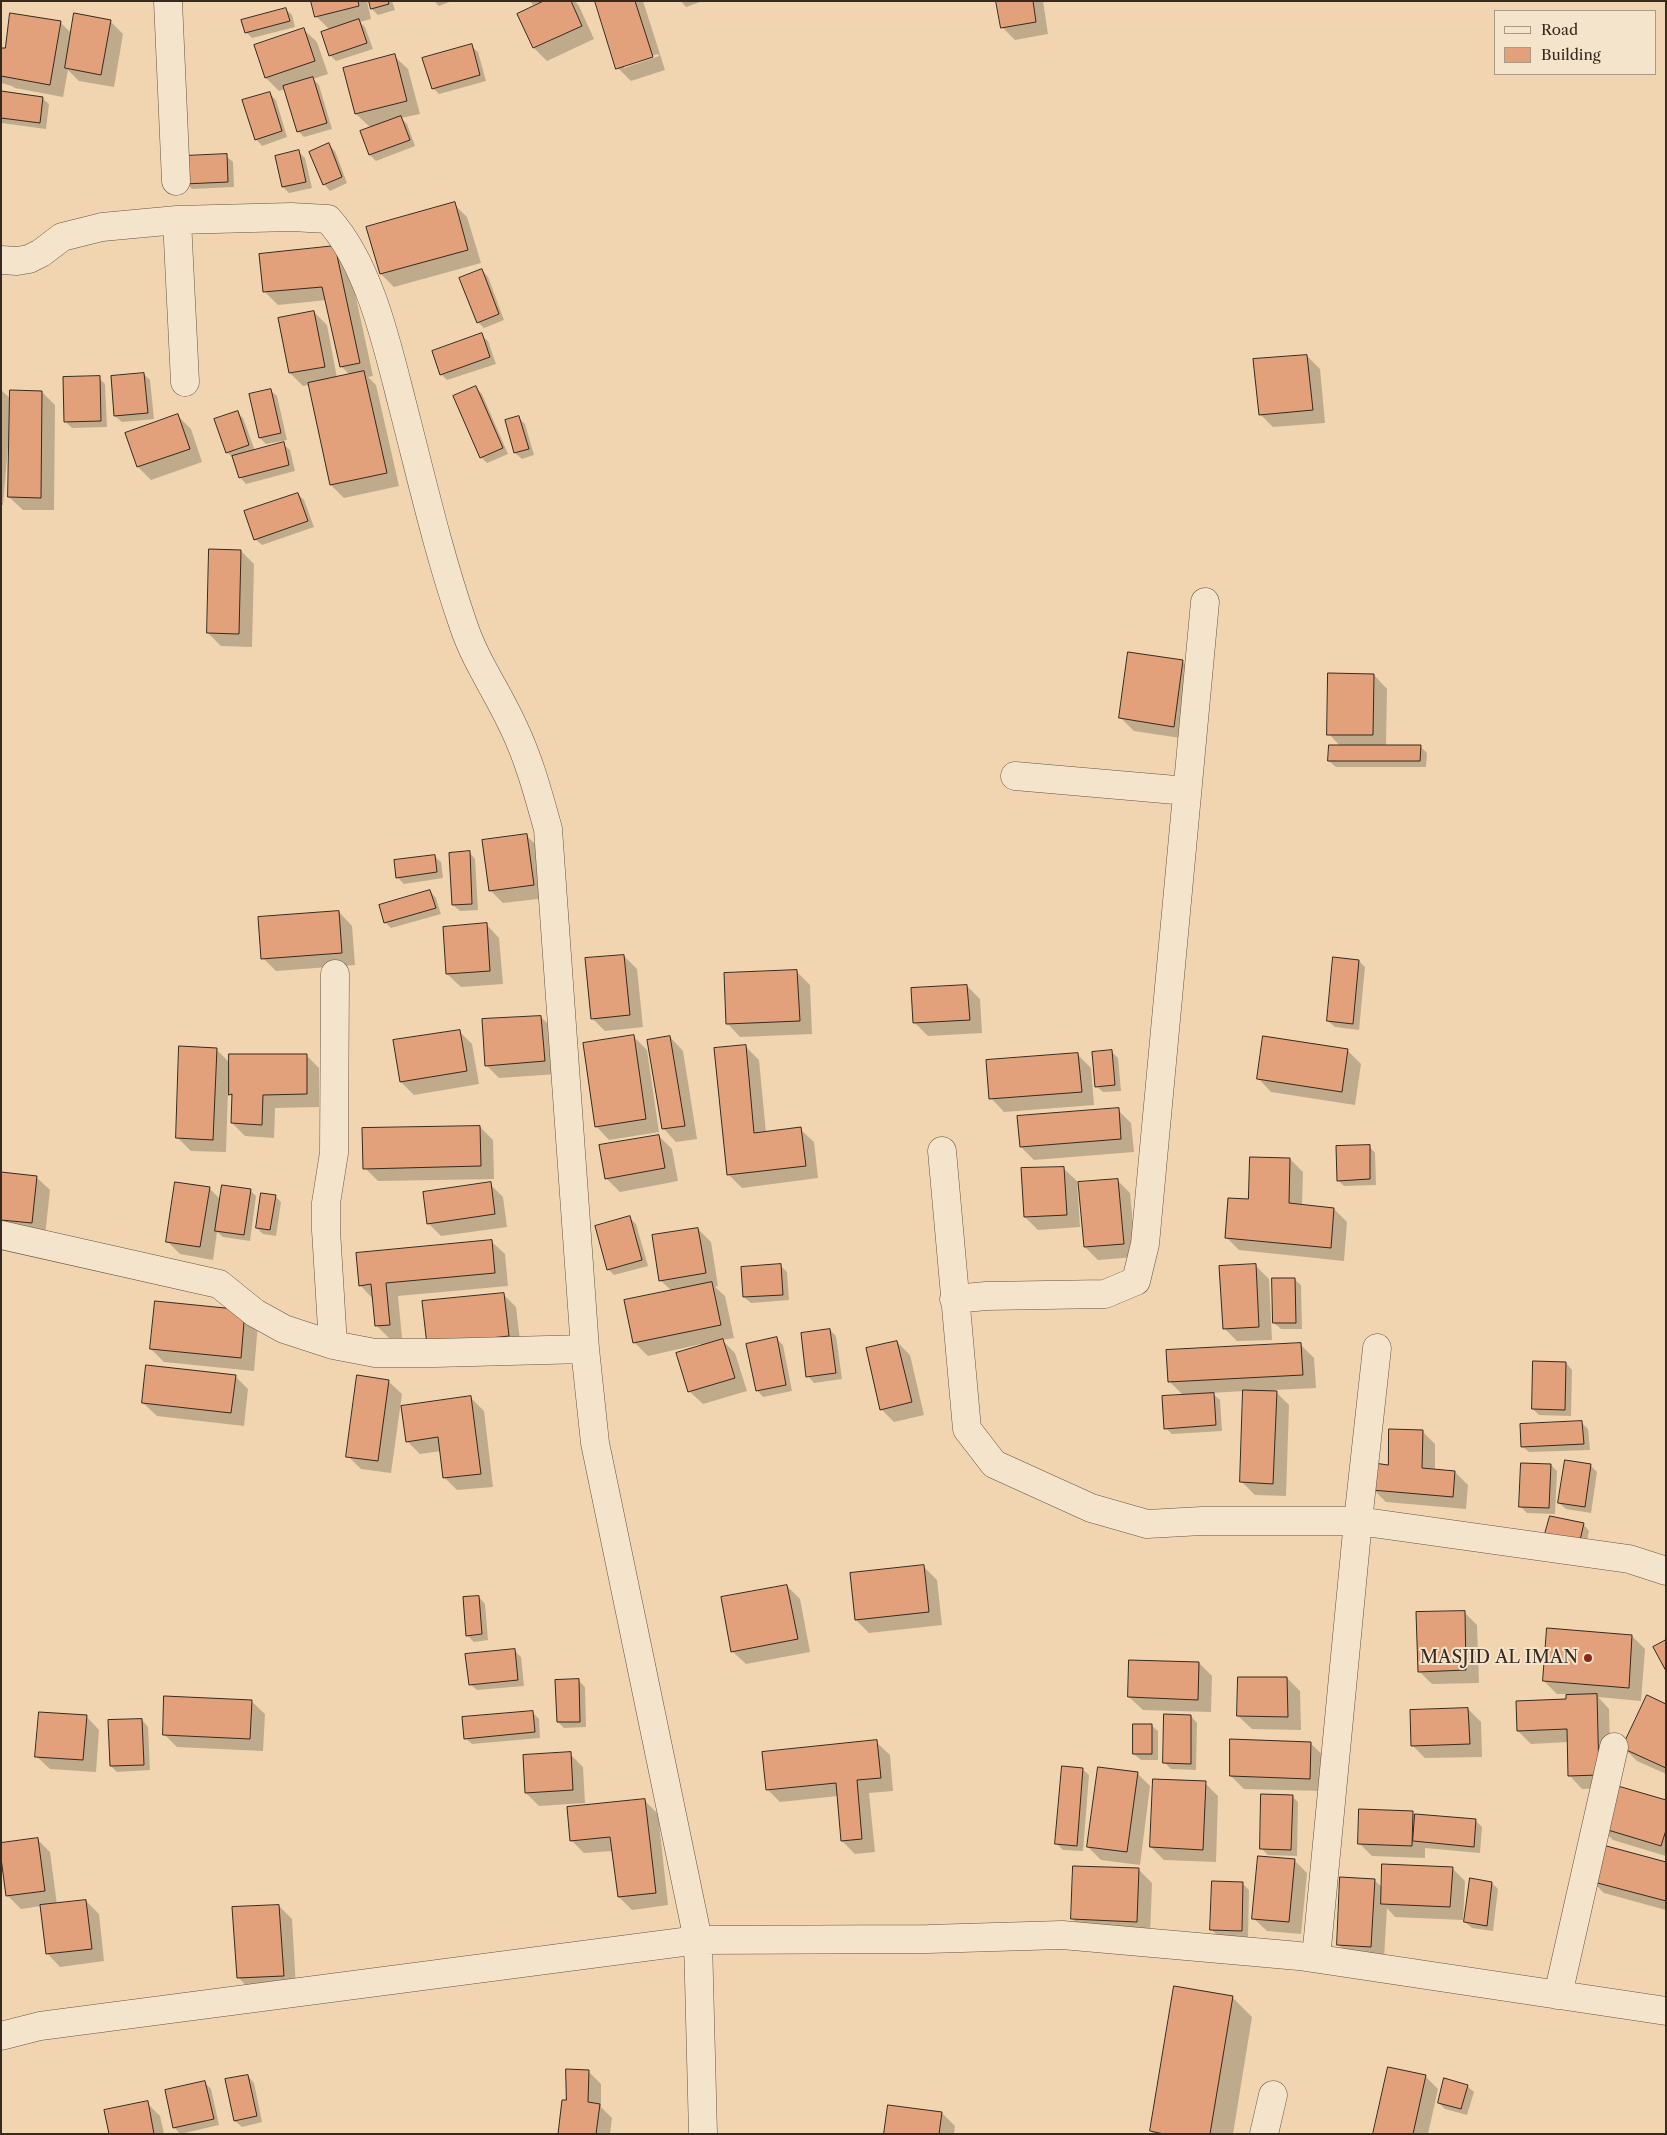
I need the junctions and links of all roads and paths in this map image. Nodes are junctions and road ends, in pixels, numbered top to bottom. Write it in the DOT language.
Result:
graph roads {
  1 [pos="168,1"];
  2 [pos="176,181"];
  3 [pos="177,220"];
  4 [pos="1,260"];
  5 [pos="186,382"];
  6 [pos="1205,602"];
  7 [pos="1014,776"];
  8 [pos="1187,791"];
  9 [pos="335,974"];
  10 [pos="942,1151"];
  11 [pos="1,1235"];
  12 [pos="954,1299"];
  13 [pos="333,1345"];
  14 [pos="1377,1348"];
  15 [pos="586,1349"];
  16 [pos="1358,1521"];
  17 [pos="1666,1571"];
  18 [pos="1614,1747"];
  19 [pos="698,1940"];
  20 [pos="1316,1958"];
  21 [pos="1558,1995"];
  22 [pos="1666,2011"];
  23 [pos="1,2036"];
  24 [pos="1273,2094"];
  25 [pos="702,2134"];
  26 [pos="1264,2134"];
  1 -- 2 [label="street"];
  3 -- 4 [label="street"];
  3 -- 5 [label="street"];
  3 -- 15 [label="street"];
  6 -- 8 [label="street"];
  7 -- 8 [label="street"];
  8 -- 12 [label="street"];
  9 -- 13 [label="street"];
  10 -- 12 [label="street"];
  11 -- 13 [label="street"];
  12 -- 16 [label="street"];
  13 -- 15 [label="street"];
  14 -- 16 [label="street"];
  15 -- 19 [label="street"];
  16 -- 17 [label="street"];
  16 -- 20 [label="street"];
  18 -- 21 [label="street"];
  19 -- 20 [label="street"];
  19 -- 23 [label="street"];
  19 -- 25 [label="street"];
  20 -- 21 [label="street"];
  21 -- 22 [label="street"];
  24 -- 26 [label="street"];
}
